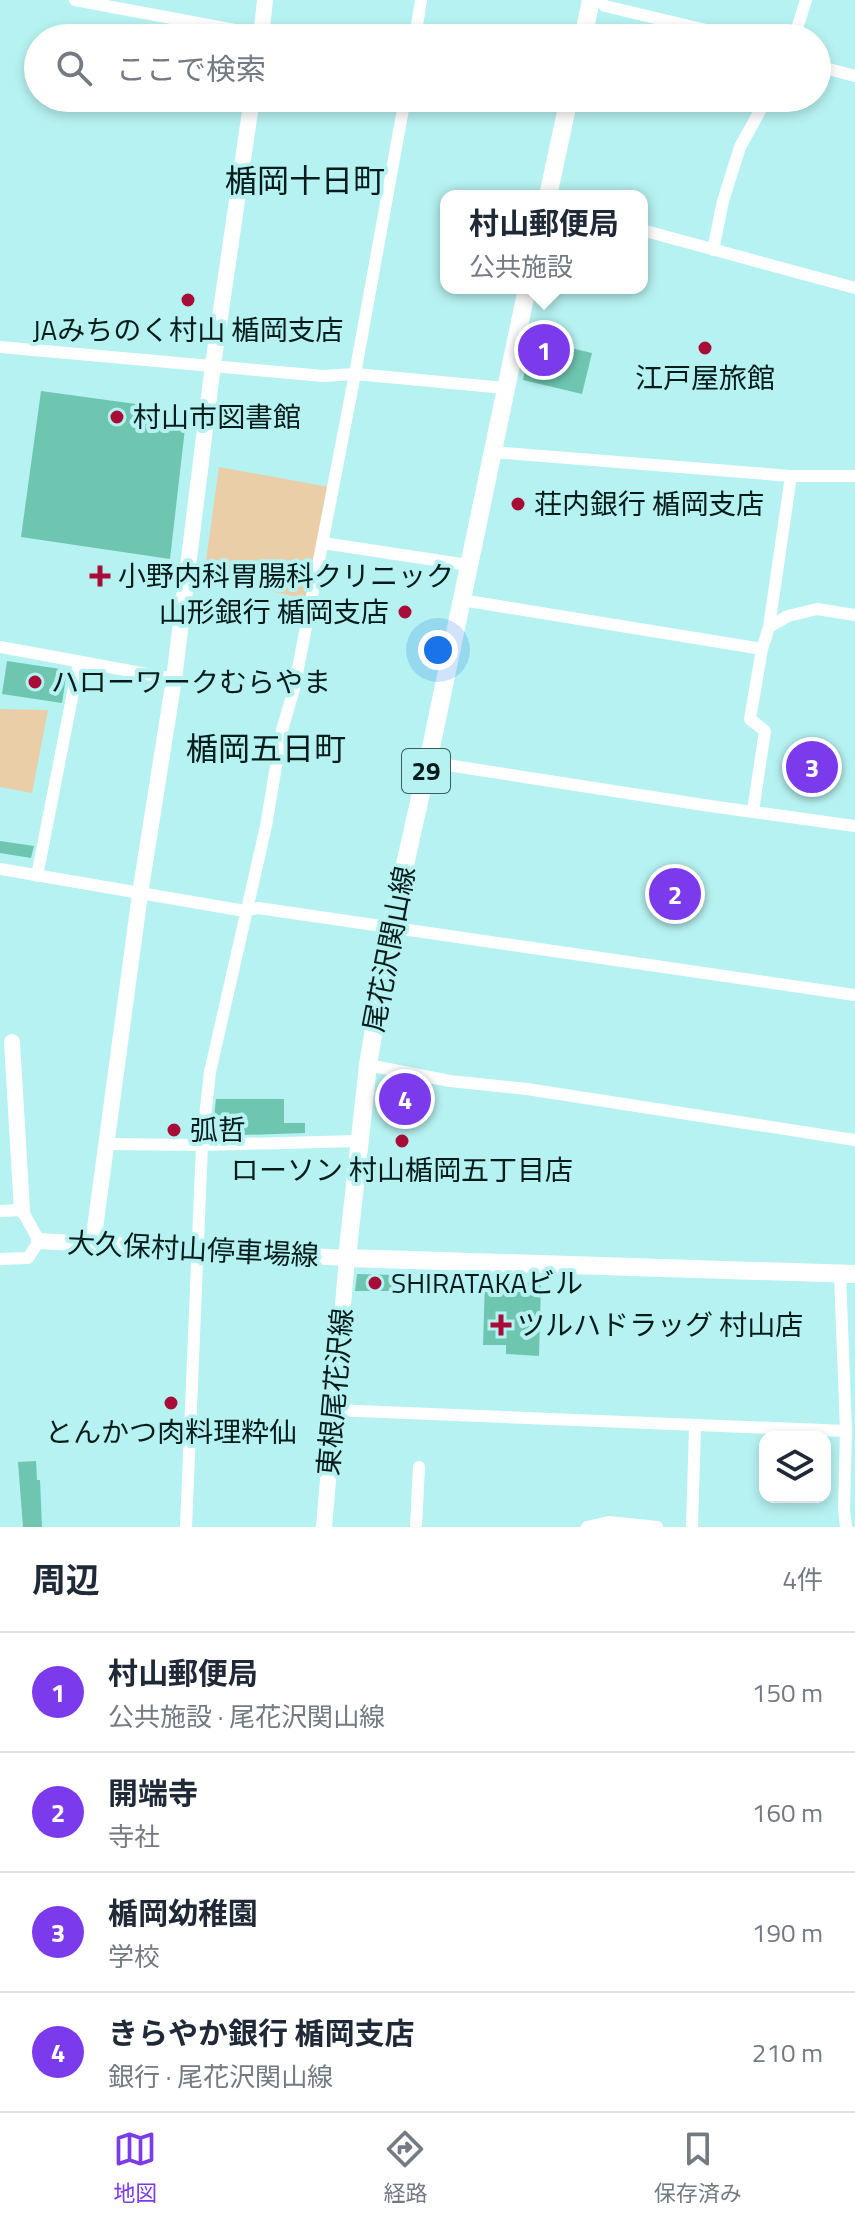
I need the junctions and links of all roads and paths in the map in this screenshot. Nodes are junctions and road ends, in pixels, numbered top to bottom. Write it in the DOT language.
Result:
graph roads {
  1 [pos="75,0"];
  2 [pos="265,0"];
  3 [pos="421,0"];
  4 [pos="591,0"];
  5 [pos="599,0"];
  6 [pos="806,0"];
  7 [pos="200,24"];
  8 [pos="266,24"];
  9 [pos="417,24"];
  10 [pos="586,24"];
  11 [pos="681,24"];
  12 [pos="798,24"];
  13 [pos="831,70"];
  14 [pos="855,76"];
  15 [pos="250,112"];
  16 [pos="402,112"];
  17 [pos="566,112"];
  18 [pos="759,112"];
  19 [pos="549,190"];
  20 [pos="648,232"];
  21 [pos="713,250"];
  22 [pos="855,288"];
  23 [pos="526,294"];
  24 [pos="0,347"];
  25 [pos="213,365"];
  26 [pos="355,374"];
  27 [pos="505,388"];
  28 [pos="492,452"];
  29 [pos="791,476"];
  30 [pos="855,476"];
  31 [pos="323,543"];
  32 [pos="468,565"];
  33 [pos="462,600"];
  34 [pos="855,615"];
  35 [pos="769,627"];
  36 [pos="0,647"];
  37 [pos="762,649"];
  38 [pos="79,662"];
  39 [pos="174,679"];
  40 [pos="428,762"];
  41 [pos="753,811"];
  42 [pos="855,826"];
  43 [pos="0,869"];
  44 [pos="37,876"];
  45 [pos="140,894"];
  46 [pos="245,911"];
  47 [pos="391,927"];
  48 [pos="855,995"];
  49 [pos="12,1042"];
  50 [pos="368,1065"];
  51 [pos="855,1140"];
  52 [pos="358,1141"];
  53 [pos="106,1144"];
  54 [pos="202,1145"];
  55 [pos="22,1210"];
  56 [pos="0,1211"];
  57 [pos="39,1241"];
  58 [pos="93,1243"];
  59 [pos="197,1249"];
  60 [pos="347,1258"];
  61 [pos="0,1259"];
  62 [pos="848,1274"];
  63 [pos="334,1410"];
  64 [pos="695,1426"];
  65 [pos="846,1431"];
  66 [pos="419,1467"];
  67 [pos="186,1527"];
  68 [pos="324,1527"];
  69 [pos="416,1527"];
  70 [pos="587,1527"];
  71 [pos="657,1527"];
  72 [pos="692,1527"];
  73 [pos="846,1527"];
  1 -- 7 [label="street"];
  2 -- 8 [label="street"];
  3 -- 9 [label="street"];
  4 -- 10 [label="main road"];
  5 -- 11 [label="street"];
  6 -- 12 [label="street"];
  13 -- 14 [label="street"];
  15 -- 25 [label="street"];
  16 -- 26 [label="street"];
  17 -- 19 [label="main road"];
  18 -- 21 [label="street"];
  20 -- 21 [label="street"];
  21 -- 22 [label="street"];
  23 -- 27 [label="main road, 尾花沢関山線 / 29"];
  24 -- 25 [label="street"];
  25 -- 26 [label="street"];
  25 -- 39 [label="street"];
  26 -- 27 [label="street"];
  26 -- 31 [label="street"];
  27 -- 28 [label="main road, 尾花沢関山線 / 29"];
  28 -- 29 [label="street"];
  28 -- 32 [label="main road, 尾花沢関山線 / 29"];
  29 -- 30 [label="street"];
  29 -- 35 [label="street"];
  31 -- 32 [label="street"];
  31 -- 46 [label="street"];
  32 -- 33 [label="main road, 尾花沢関山線 / 29"];
  33 -- 37 [label="street"];
  33 -- 40 [label="main road, 尾花沢関山線 / 29"];
  34 -- 35 [label="street"];
  35 -- 37 [label="street"];
  36 -- 38 [label="street"];
  37 -- 41 [label="street"];
  38 -- 39 [label="street"];
  38 -- 44 [label="street"];
  39 -- 45 [label="street"];
  40 -- 41 [label="street"];
  40 -- 47 [label="main road, 尾花沢関山線 / 29"];
  41 -- 42 [label="street"];
  43 -- 44 [label="street"];
  44 -- 45 [label="street"];
  45 -- 46 [label="street"];
  45 -- 53 [label="street"];
  46 -- 47 [label="street"];
  46 -- 54 [label="street"];
  47 -- 48 [label="street"];
  47 -- 50 [label="main road, 尾花沢関山線 / 29"];
  49 -- 55 [label="street"];
  50 -- 51 [label="street"];
  50 -- 52 [label="main road, 尾花沢関山線 / 29"];
  52 -- 54 [label="street"];
  52 -- 60 [label="main road, 尾花沢関山線 / 29"];
  53 -- 54 [label="street"];
  53 -- 58 [label="street"];
  54 -- 59 [label="street"];
  55 -- 56 [label="street"];
  55 -- 57 [label="street"];
  57 -- 58 [label="street, 大久保村山停車場線"];
  57 -- 61 [label="street"];
  58 -- 59 [label="street, 大久保村山停車場線"];
  59 -- 60 [label="street, 大久保村山停車場線"];
  59 -- 67 [label="street"];
  60 -- 62 [label="main road"];
  60 -- 63 [label="street, 東根尾花沢線"];
  62 -- 65 [label="street"];
  63 -- 64 [label="street"];
  63 -- 68 [label="street, 東根尾花沢線"];
  64 -- 65 [label="street"];
  64 -- 72 [label="street"];
  65 -- 73 [label="street"];
  66 -- 69 [label="street"];
  70 -- 71 [label="street"];
}
